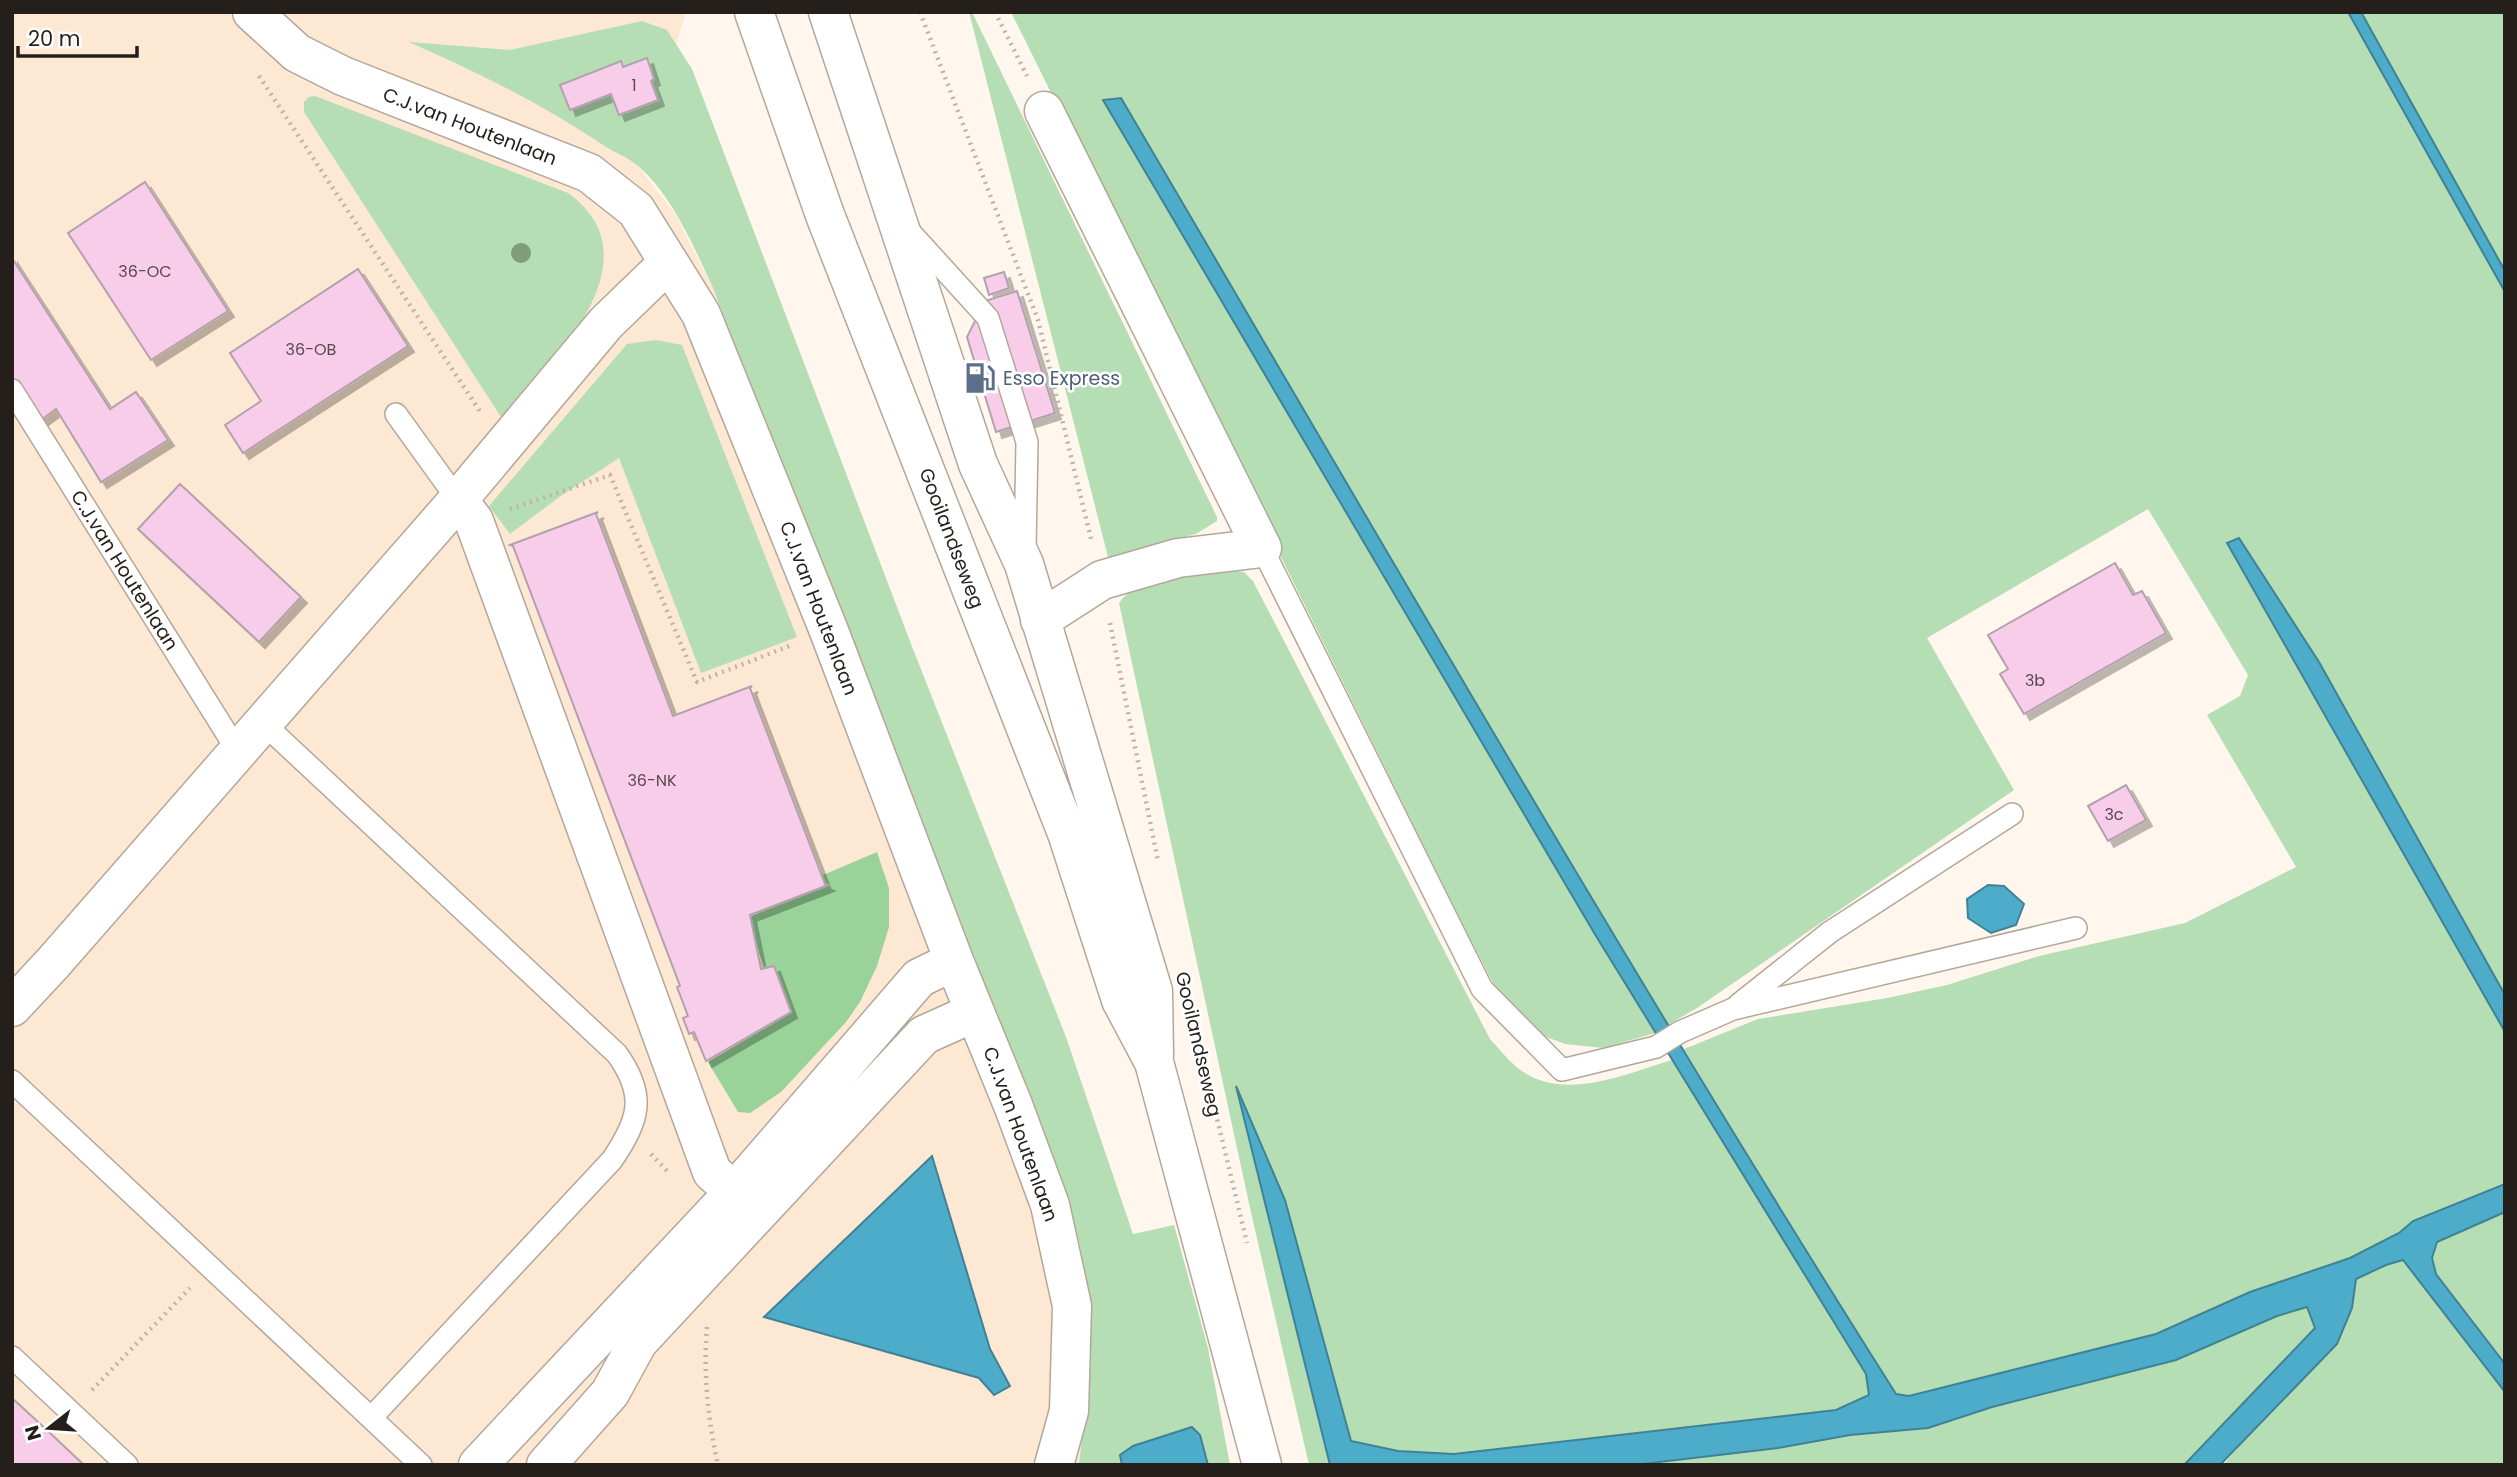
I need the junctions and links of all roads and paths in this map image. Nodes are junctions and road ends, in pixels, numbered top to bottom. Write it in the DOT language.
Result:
graph roads {
  1 [pos="754,12"];
  2 [pos="828,12"];
  3 [pos="920,12"];
  4 [pos="995,12"];
  5 [pos="254,15"];
  6 [pos="1044,111"];
  7 [pos="895,216"];
  8 [pos="668,262"];
  9 [pos="12,390"];
  10 [pos="396,414"];
  11 [pos="503,446"];
  12 [pos="466,510"];
  13 [pos="1262,548"];
  14 [pos="1024,564"];
  15 [pos="1102,580"];
  16 [pos="1040,620"];
  17 [pos="829,631"];
  18 [pos="250,736"];
  19 [pos="2012,814"];
  20 [pos="1160,868"];
  21 [pos="2076,928"];
  22 [pos="954,961"];
  23 [pos="12,1007"];
  24 [pos="1733,1009"];
  25 [pos="975,1012"];
  26 [pos="1193,1018"];
  27 [pos="1154,1062"];
  28 [pos="12,1081"];
  29 [pos="746,1203"];
  30 [pos="1248,1248"];
  31 [pos="210,1267"];
  32 [pos="12,1357"];
  33 [pos="70,1412"];
  34 [pos="371,1418"];
  35 [pos="127,1465"];
  36 [pos="421,1465"];
  37 [pos="478,1465"];
  38 [pos="546,1465"];
  39 [pos="1054,1465"];
  40 [pos="1262,1465"];
  1 -- 27 [label="street, Gooilandseweg"];
  2 -- 7 [label="street, Gooilandseweg"];
  3 -- 15 [label="path"];
  4 -- 6 [label="path"];
  5 -- 8 [label="street, C.J.van Houtenlaan"];
  5 -- 11 [label="path"];
  6 -- 13 [label="street"];
  7 -- 14 [label="street, Gooilandseweg"];
  7 -- 14 [label="lane"];
  8 -- 11 [label="street"];
  8 -- 17 [label="street, C.J.van Houtenlaan"];
  9 -- 18 [label="lane, C.J.van Houtenlaan"];
  10 -- 12 [label="lane"];
  11 -- 12 [label="street"];
  12 -- 17 [label="path"];
  12 -- 18 [label="street"];
  12 -- 29 [label="street"];
  13 -- 15 [label="street"];
  13 -- 24 [label="lane"];
  14 -- 16 [label="street, Gooilandseweg"];
  15 -- 16 [label="street"];
  15 -- 20 [label="path"];
  16 -- 27 [label="street, Gooilandseweg"];
  17 -- 22 [label="street, C.J.van Houtenlaan"];
  18 -- 23 [label="street"];
  18 -- 34 [label="lane, C.J.van Houtenlaan"];
  19 -- 24 [label="lane"];
  21 -- 24 [label="lane"];
  22 -- 25 [label="street, C.J.van Houtenlaan"];
  22 -- 29 [label="street"];
  25 -- 29 [label="street"];
  25 -- 39 [label="street, C.J.van Houtenlaan"];
  26 -- 30 [label="path, Gooilandseweg"];
  27 -- 40 [label="street, Gooilandseweg"];
  28 -- 31 [label="lane"];
  29 -- 37 [label="street"];
  29 -- 38 [label="street"];
  31 -- 33 [label="path"];
  31 -- 34 [label="lane"];
  32 -- 33 [label="lane"];
  33 -- 35 [label="lane"];
  34 -- 36 [label="lane"];
}
